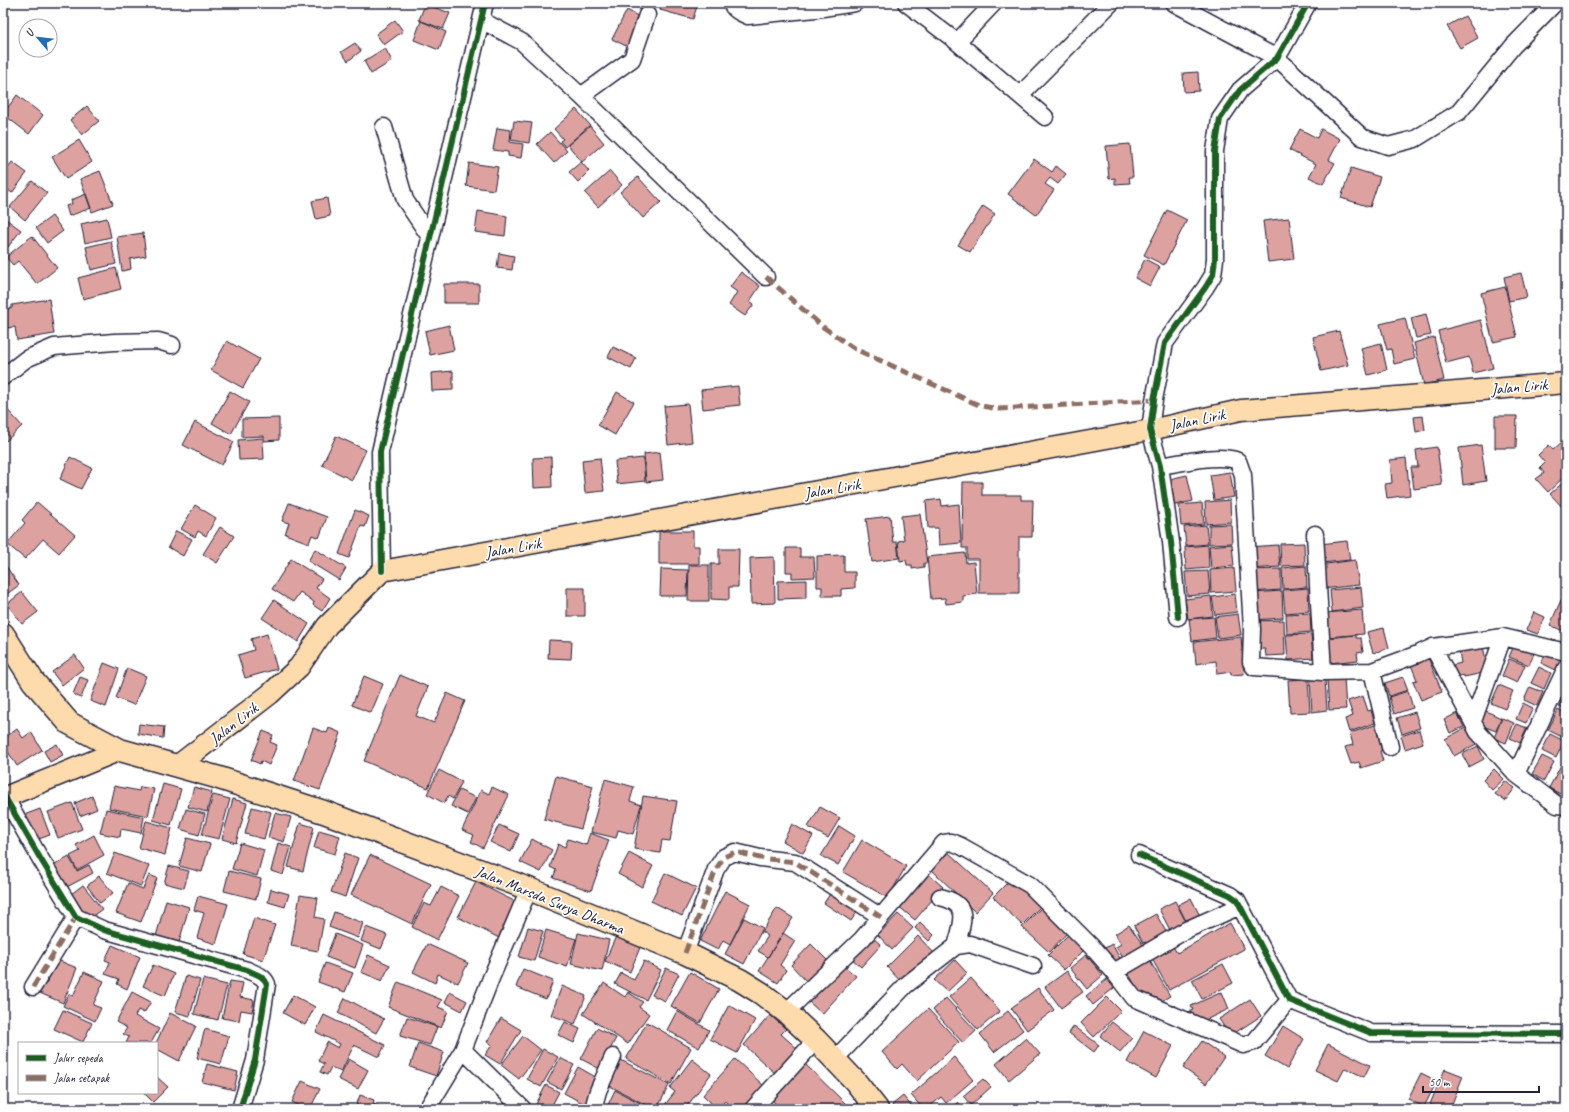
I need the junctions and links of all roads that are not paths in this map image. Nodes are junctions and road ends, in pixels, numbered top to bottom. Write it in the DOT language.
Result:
graph roads {
  1 [pos="485,3"];
  2 [pos="731,3"];
  3 [pos="855,3"];
  4 [pos="906,3"];
  5 [pos="994,3"];
  6 [pos="1111,3"];
  7 [pos="1174,3"];
  8 [pos="1308,3"];
  9 [pos="1555,3"];
  10 [pos="815,6"];
  11 [pos="648,16"];
  12 [pos="481,20"];
  13 [pos="957,42"];
  14 [pos="1277,58"];
  15 [pos="581,96"];
  16 [pos="1020,96"];
  17 [pos="1045,117"];
  18 [pos="384,127"];
  19 [pos="430,238"];
  20 [pos="766,277"];
  21 [pos="172,345"];
  22 [pos="3,377"];
  23 [pos="1566,382"];
  24 [pos="1150,430"];
  25 [pos="1160,466"];
  26 [pos="1315,534"];
  27 [pos="382,571"];
  28 [pos="1178,617"];
  29 [pos="3,634"];
  30 [pos="1503,637"];
  31 [pos="1433,647"];
  32 [pos="1566,652"];
  33 [pos="1566,668"];
  34 [pos="1372,671"];
  35 [pos="1323,672"];
  36 [pos="1473,721"];
  37 [pos="1390,747"];
  38 [pos="120,750"];
  39 [pos="177,766"];
  40 [pos="1516,774"];
  41 [pos="4,798"];
  42 [pos="1566,806"];
  43 [pos="1139,855"];
  44 [pos="529,889"];
  45 [pos="940,897"];
  46 [pos="1240,906"];
  47 [pos="76,917"];
  48 [pos="882,917"];
  49 [pos="956,946"];
  50 [pos="685,953"];
  51 [pos="1033,966"];
  52 [pos="1114,972"];
  53 [pos="33,987"];
  54 [pos="1289,1000"];
  55 [pos="786,1012"];
  56 [pos="1566,1034"];
  57 [pos="816,1040"];
  58 [pos="463,1050"];
  59 [pos="613,1057"];
  60 [pos="835,1059"];
  61 [pos="240,1109"];
  62 [pos="427,1109"];
  63 [pos="523,1109"];
  64 [pos="593,1109"];
  65 [pos="753,1109"];
  66 [pos="877,1109"];
  1 -- 12 [label="street"];
  2 -- 10 [label="street"];
  3 -- 10 [label="street"];
  4 -- 13 [label="street"];
  5 -- 13 [label="street"];
  6 -- 16 [label="street"];
  7 -- 14 [label="street"];
  8 -- 14 [label="street"];
  9 -- 14 [label="street"];
  11 -- 15 [label="street"];
  12 -- 15 [label="street"];
  12 -- 19 [label="street"];
  13 -- 16 [label="street"];
  14 -- 24 [label="street"];
  15 -- 20 [label="street"];
  16 -- 17 [label="street"];
  18 -- 19 [label="street"];
  19 -- 27 [label="street"];
  21 -- 22 [label="street"];
  23 -- 24 [label="main road, Jalan Lirik"];
  24 -- 25 [label="street"];
  24 -- 27 [label="main road, Jalan Lirik"];
  25 -- 28 [label="street"];
  25 -- 35 [label="street"];
  26 -- 35 [label="street"];
  27 -- 39 [label="main road, Jalan Lirik"];
  29 -- 38 [label="highway, Jalan Marsda Surya Dharma"];
  30 -- 31 [label="street"];
  30 -- 32 [label="street"];
  30 -- 36 [label="street"];
  31 -- 34 [label="street"];
  31 -- 36 [label="street"];
  33 -- 40 [label="street"];
  34 -- 35 [label="street"];
  34 -- 37 [label="street"];
  36 -- 40 [label="street"];
  38 -- 39 [label="highway, Jalan Marsda Surya Dharma"];
  38 -- 41 [label="main road"];
  39 -- 44 [label="highway, Jalan Marsda Surya Dharma"];
  40 -- 42 [label="street"];
  41 -- 47 [label="street"];
  43 -- 46 [label="street"];
  44 -- 50 [label="highway, Jalan Marsda Surya Dharma"];
  44 -- 58 [label="street"];
  45 -- 49 [label="street"];
  46 -- 52 [label="street"];
  46 -- 54 [label="street"];
  47 -- 53 [label="street"];
  47 -- 61 [label="street"];
  48 -- 50 [label="street"];
  48 -- 52 [label="street"];
  48 -- 55 [label="street"];
  49 -- 51 [label="street"];
  49 -- 60 [label="street"];
  50 -- 55 [label="highway, Jalan Marsda Surya Dharma"];
  52 -- 54 [label="street"];
  54 -- 56 [label="street"];
  55 -- 57 [label="highway, Jalan Marsda Surya Dharma"];
  57 -- 60 [label="highway, Jalan Marsda Surya Dharma"];
  57 -- 65 [label="street"];
  58 -- 62 [label="street"];
  58 -- 63 [label="street"];
  59 -- 64 [label="street"];
  60 -- 66 [label="highway, Jalan Marsda Surya Dharma"];
}
